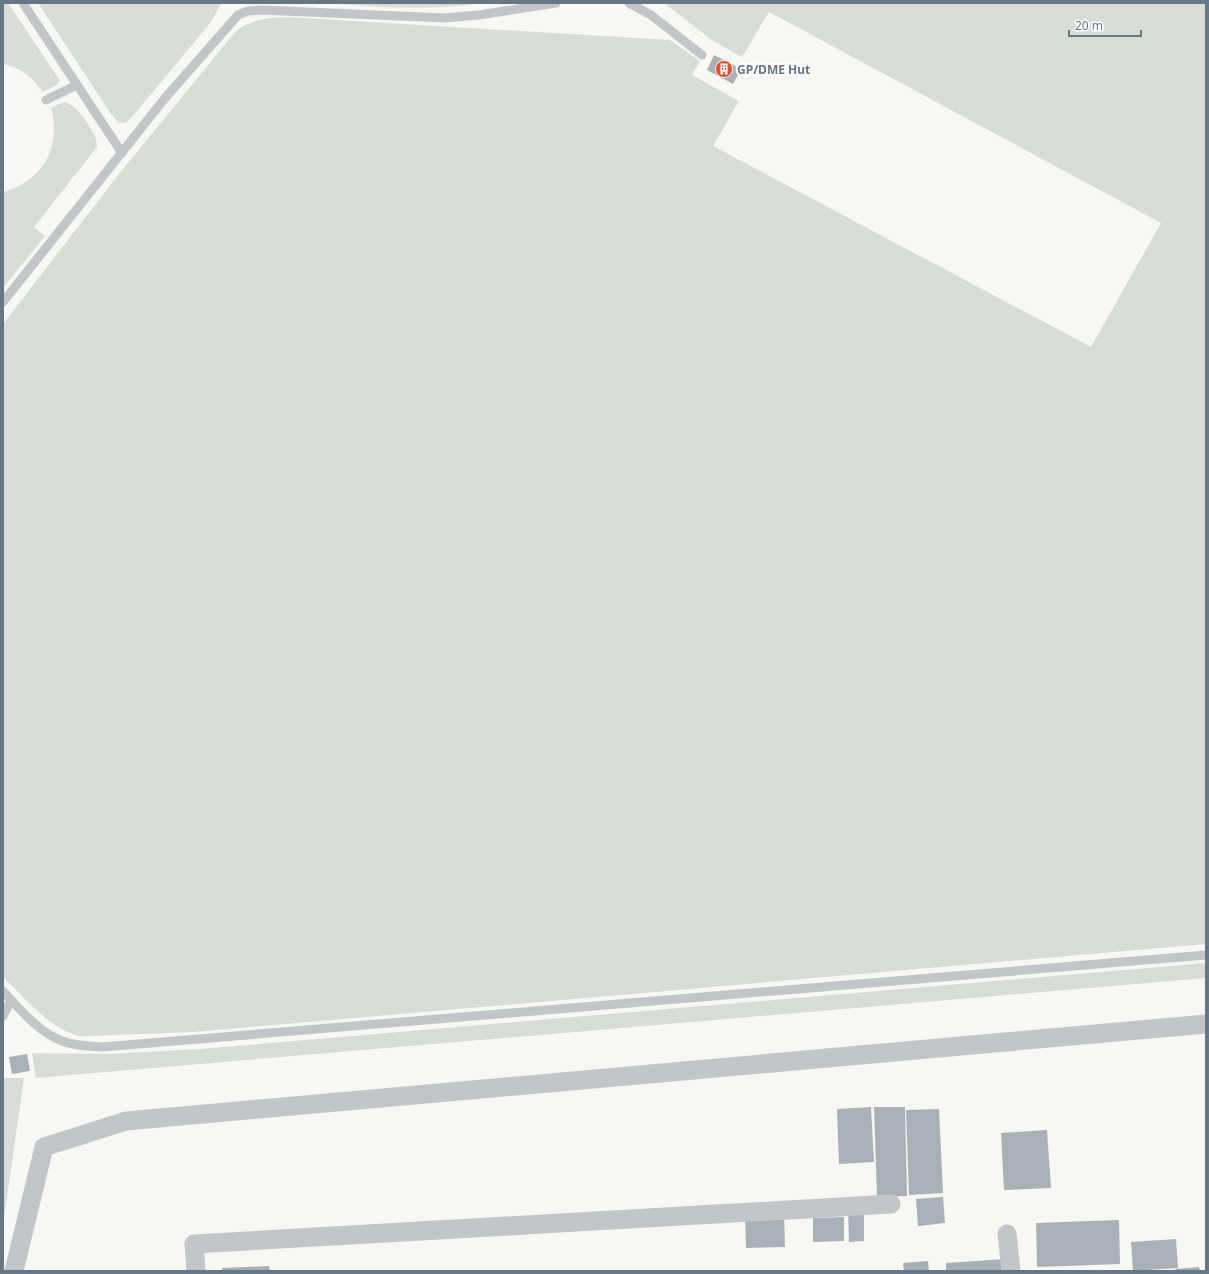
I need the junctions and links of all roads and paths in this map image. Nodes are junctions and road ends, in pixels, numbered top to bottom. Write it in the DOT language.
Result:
graph roads {
  1 [pos="23,3"];
  2 [pos="556,3"];
  3 [pos="629,3"];
  4 [pos="702,55"];
  5 [pos="77,85"];
  6 [pos="46,100"];
  7 [pos="122,153"];
  8 [pos="3,302"];
  9 [pos="1206,955"];
  10 [pos="3,991"];
  11 [pos="12,1000"];
  12 [pos="3,1016"];
  13 [pos="1206,1024"];
  14 [pos="891,1204"];
  15 [pos="1007,1234"];
  16 [pos="14,1271"];
  17 [pos="196,1271"];
  18 [pos="1011,1271"];
  1 -- 5 [label="lane"];
  2 -- 7 [label="lane"];
  3 -- 4 [label="lane"];
  5 -- 6 [label="lane"];
  5 -- 7 [label="lane"];
  7 -- 8 [label="lane"];
  9 -- 11 [label="lane"];
  10 -- 11 [label="lane"];
  11 -- 12 [label="lane"];
  13 -- 16 [label="street"];
  14 -- 17 [label="street"];
  15 -- 18 [label="street"];
}
